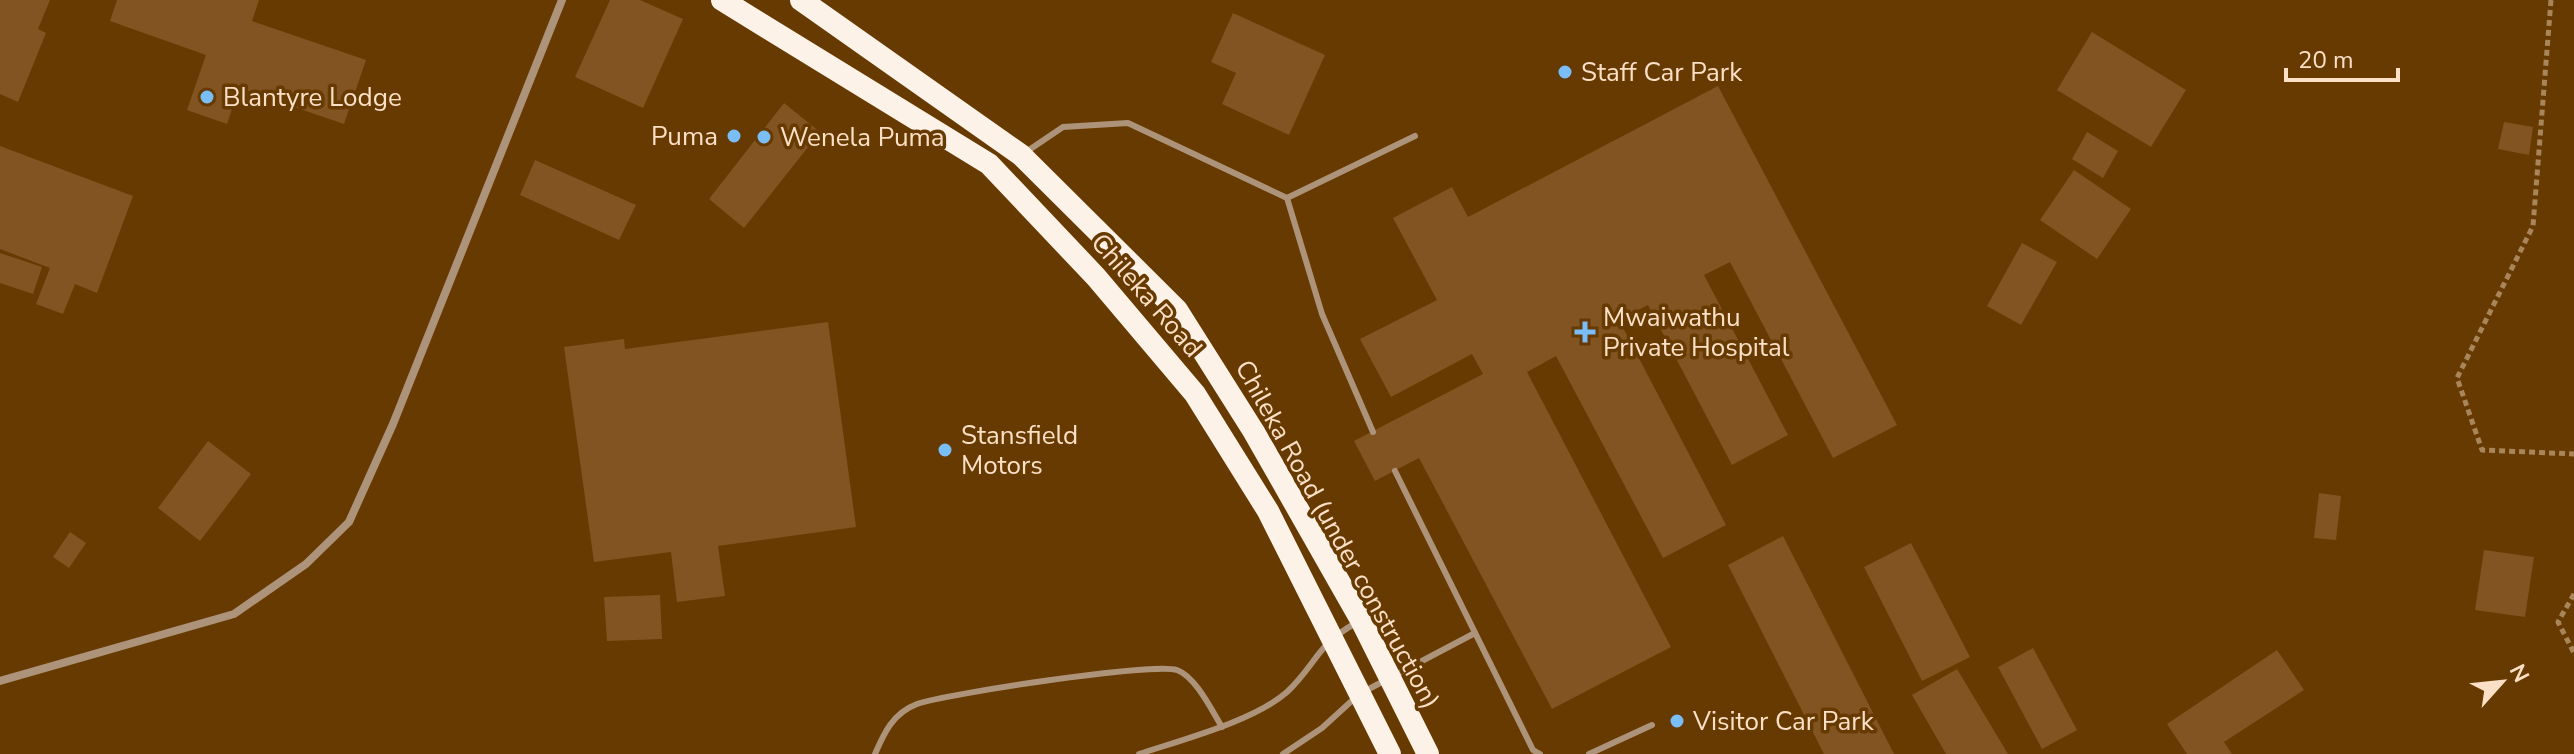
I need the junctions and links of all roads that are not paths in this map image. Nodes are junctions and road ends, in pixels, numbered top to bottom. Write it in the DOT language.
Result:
graph roads {
  1 [pos="562,0"];
  2 [pos="722,0"];
  3 [pos="801,0"];
  4 [pos="1415,136"];
  5 [pos="1005,159"];
  6 [pos="1287,198"];
  7 [pos="1373,432"];
  8 [pos="1395,471"];
  9 [pos="1361,620"];
  10 [pos="1475,633"];
  11 [pos="1331,636"];
  12 [pos="1388,676"];
  13 [pos="0,681"];
  14 [pos="1359,694"];
  15 [pos="1652,725"];
  16 [pos="1222,727"];
  17 [pos="875,754"];
  18 [pos="1139,754"];
  19 [pos="1283,754"];
  20 [pos="1390,754"];
  21 [pos="1428,754"];
  22 [pos="1540,754"];
  23 [pos="1589,754"];
  1 -- 13 [label="street"];
  2 -- 5 [label="highway, Chileka Road"];
  3 -- 5 [label="highway, Chileka Road (under construction)"];
  4 -- 6 [label="lane"];
  5 -- 6 [label="lane"];
  5 -- 9 [label="highway, Chileka Road (under construction)"];
  5 -- 11 [label="highway, Chileka Road"];
  6 -- 7 [label="lane"];
  8 -- 10 [label="lane"];
  9 -- 11 [label="lane"];
  9 -- 12 [label="highway, Chileka Road (under construction)"];
  10 -- 12 [label="lane"];
  10 -- 22 [label="lane"];
  11 -- 14 [label="highway, Chileka Road"];
  11 -- 16 [label="lane"];
  12 -- 14 [label="lane"];
  12 -- 21 [label="highway, Chileka Road (under construction)"];
  14 -- 19 [label="lane"];
  14 -- 20 [label="highway, Chileka Road"];
  15 -- 23 [label="lane"];
  16 -- 17 [label="lane"];
  16 -- 18 [label="lane"];
}
